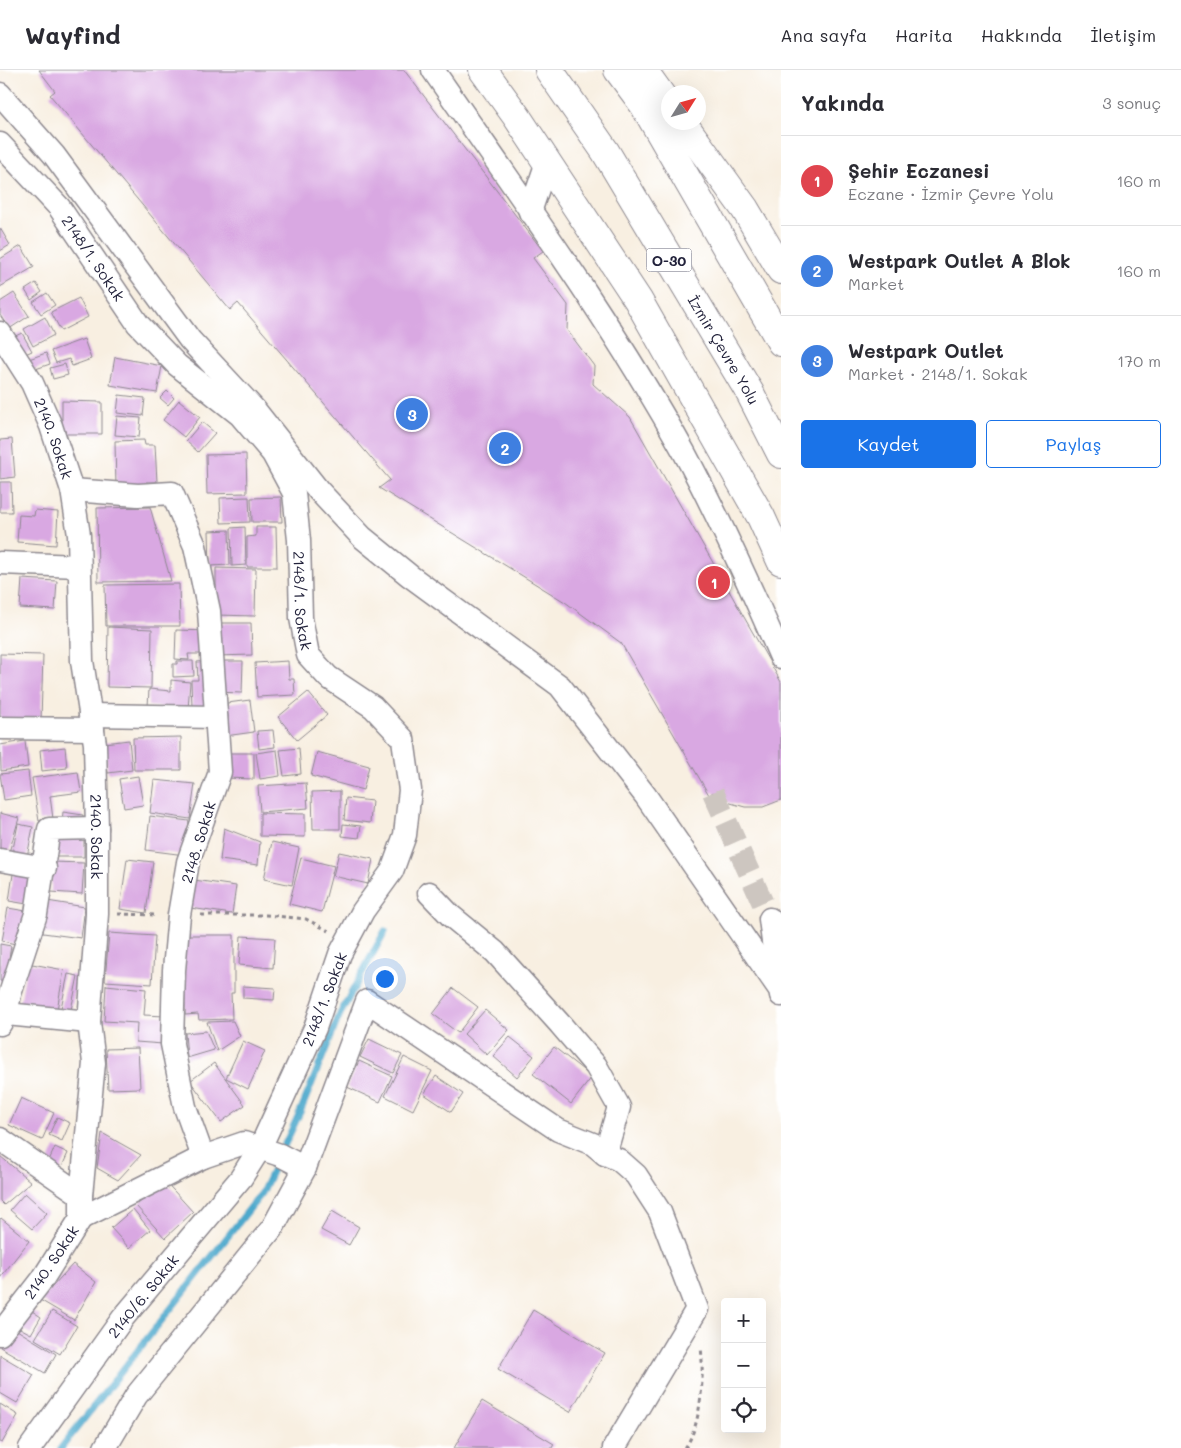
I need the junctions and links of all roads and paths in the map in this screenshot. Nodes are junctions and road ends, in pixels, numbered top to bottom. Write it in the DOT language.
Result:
graph roads {
  1 [pos="433,70"];
  2 [pos="483,70"];
  3 [pos="549,70"];
  4 [pos="618,70"];
  5 [pos="643,70"];
  6 [pos="0,94"];
  7 [pos="661,95"];
  8 [pos="688,130"];
  9 [pos="0,144"];
  10 [pos="547,162"];
  11 [pos="530,212"];
  12 [pos="781,270"];
  13 [pos="0,333"];
  14 [pos="781,342"];
  15 [pos="7,354"];
  16 [pos="781,454"];
  17 [pos="72,490"];
  18 [pos="781,561"];
  19 [pos="0,563"];
  20 [pos="79,566"];
  21 [pos="781,657"];
  22 [pos="216,717"];
  23 [pos="91,722"];
  24 [pos="0,728"];
  25 [pos="97,828"];
  26 [pos="0,860"];
  27 [pos="44,868"];
  28 [pos="429,893"];
  29 [pos="97,914"];
  30 [pos="179,915"];
  31 [pos="770,919"];
  32 [pos="348,940"];
  33 [pos="780,993"];
  34 [pos="4,1006"];
  35 [pos="88,1022"];
  36 [pos="0,1139"];
  37 [pos="260,1148"];
  38 [pos="604,1154"];
  39 [pos="203,1156"];
  40 [pos="305,1168"];
  41 [pos="81,1195"];
  42 [pos="81,1218"];
  43 [pos="697,1309"];
  44 [pos="0,1334"];
  45 [pos="30,1448"];
  46 [pos="105,1448"];
  47 [pos="614,1448"];
  48 [pos="685,1448"];
  1 -- 11 [label="street"];
  2 -- 10 [label="highway"];
  3 -- 16 [label="highway, İzmir Çevre Yolu / O-30"];
  4 -- 14 [label="highway"];
  5 -- 7 [label="highway"];
  6 -- 33 [label="street"];
  8 -- 12 [label="highway"];
  9 -- 32 [label="street, 2148/1. Sokak"];
  10 -- 11 [label="street"];
  10 -- 18 [label="highway"];
  11 -- 21 [label="street"];
  13 -- 15 [label="street, 2140. Sokak"];
  15 -- 17 [label="street, 2140. Sokak"];
  17 -- 20 [label="street, 2140. Sokak"];
  17 -- 22 [label="street, 2148. Sokak"];
  19 -- 20 [label="street"];
  20 -- 23 [label="street, 2140. Sokak"];
  22 -- 23 [label="street"];
  22 -- 30 [label="street, 2148. Sokak"];
  23 -- 24 [label="street"];
  23 -- 25 [label="street, 2140. Sokak"];
  25 -- 27 [label="street"];
  25 -- 29 [label="street, 2140. Sokak"];
  26 -- 27 [label="street"];
  27 -- 34 [label="street"];
  28 -- 38 [label="street"];
  29 -- 30 [label="path"];
  29 -- 35 [label="street, 2140. Sokak"];
  30 -- 32 [label="path"];
  30 -- 39 [label="street, 2148. Sokak"];
  31 -- 33 [label="street"];
  32 -- 37 [label="street, 2148/1. Sokak"];
  34 -- 35 [label="street"];
  35 -- 41 [label="street, 2140. Sokak"];
  36 -- 41 [label="street"];
  37 -- 39 [label="street"];
  37 -- 40 [label="street"];
  37 -- 45 [label="street, 2140/6. Sokak"];
  38 -- 40 [label="street"];
  38 -- 43 [label="street"];
  39 -- 42 [label="street"];
  40 -- 46 [label="street"];
  41 -- 42 [label="street, 2140. Sokak"];
  42 -- 44 [label="street, 2140. Sokak"];
  43 -- 47 [label="street"];
  43 -- 48 [label="path"];
}
